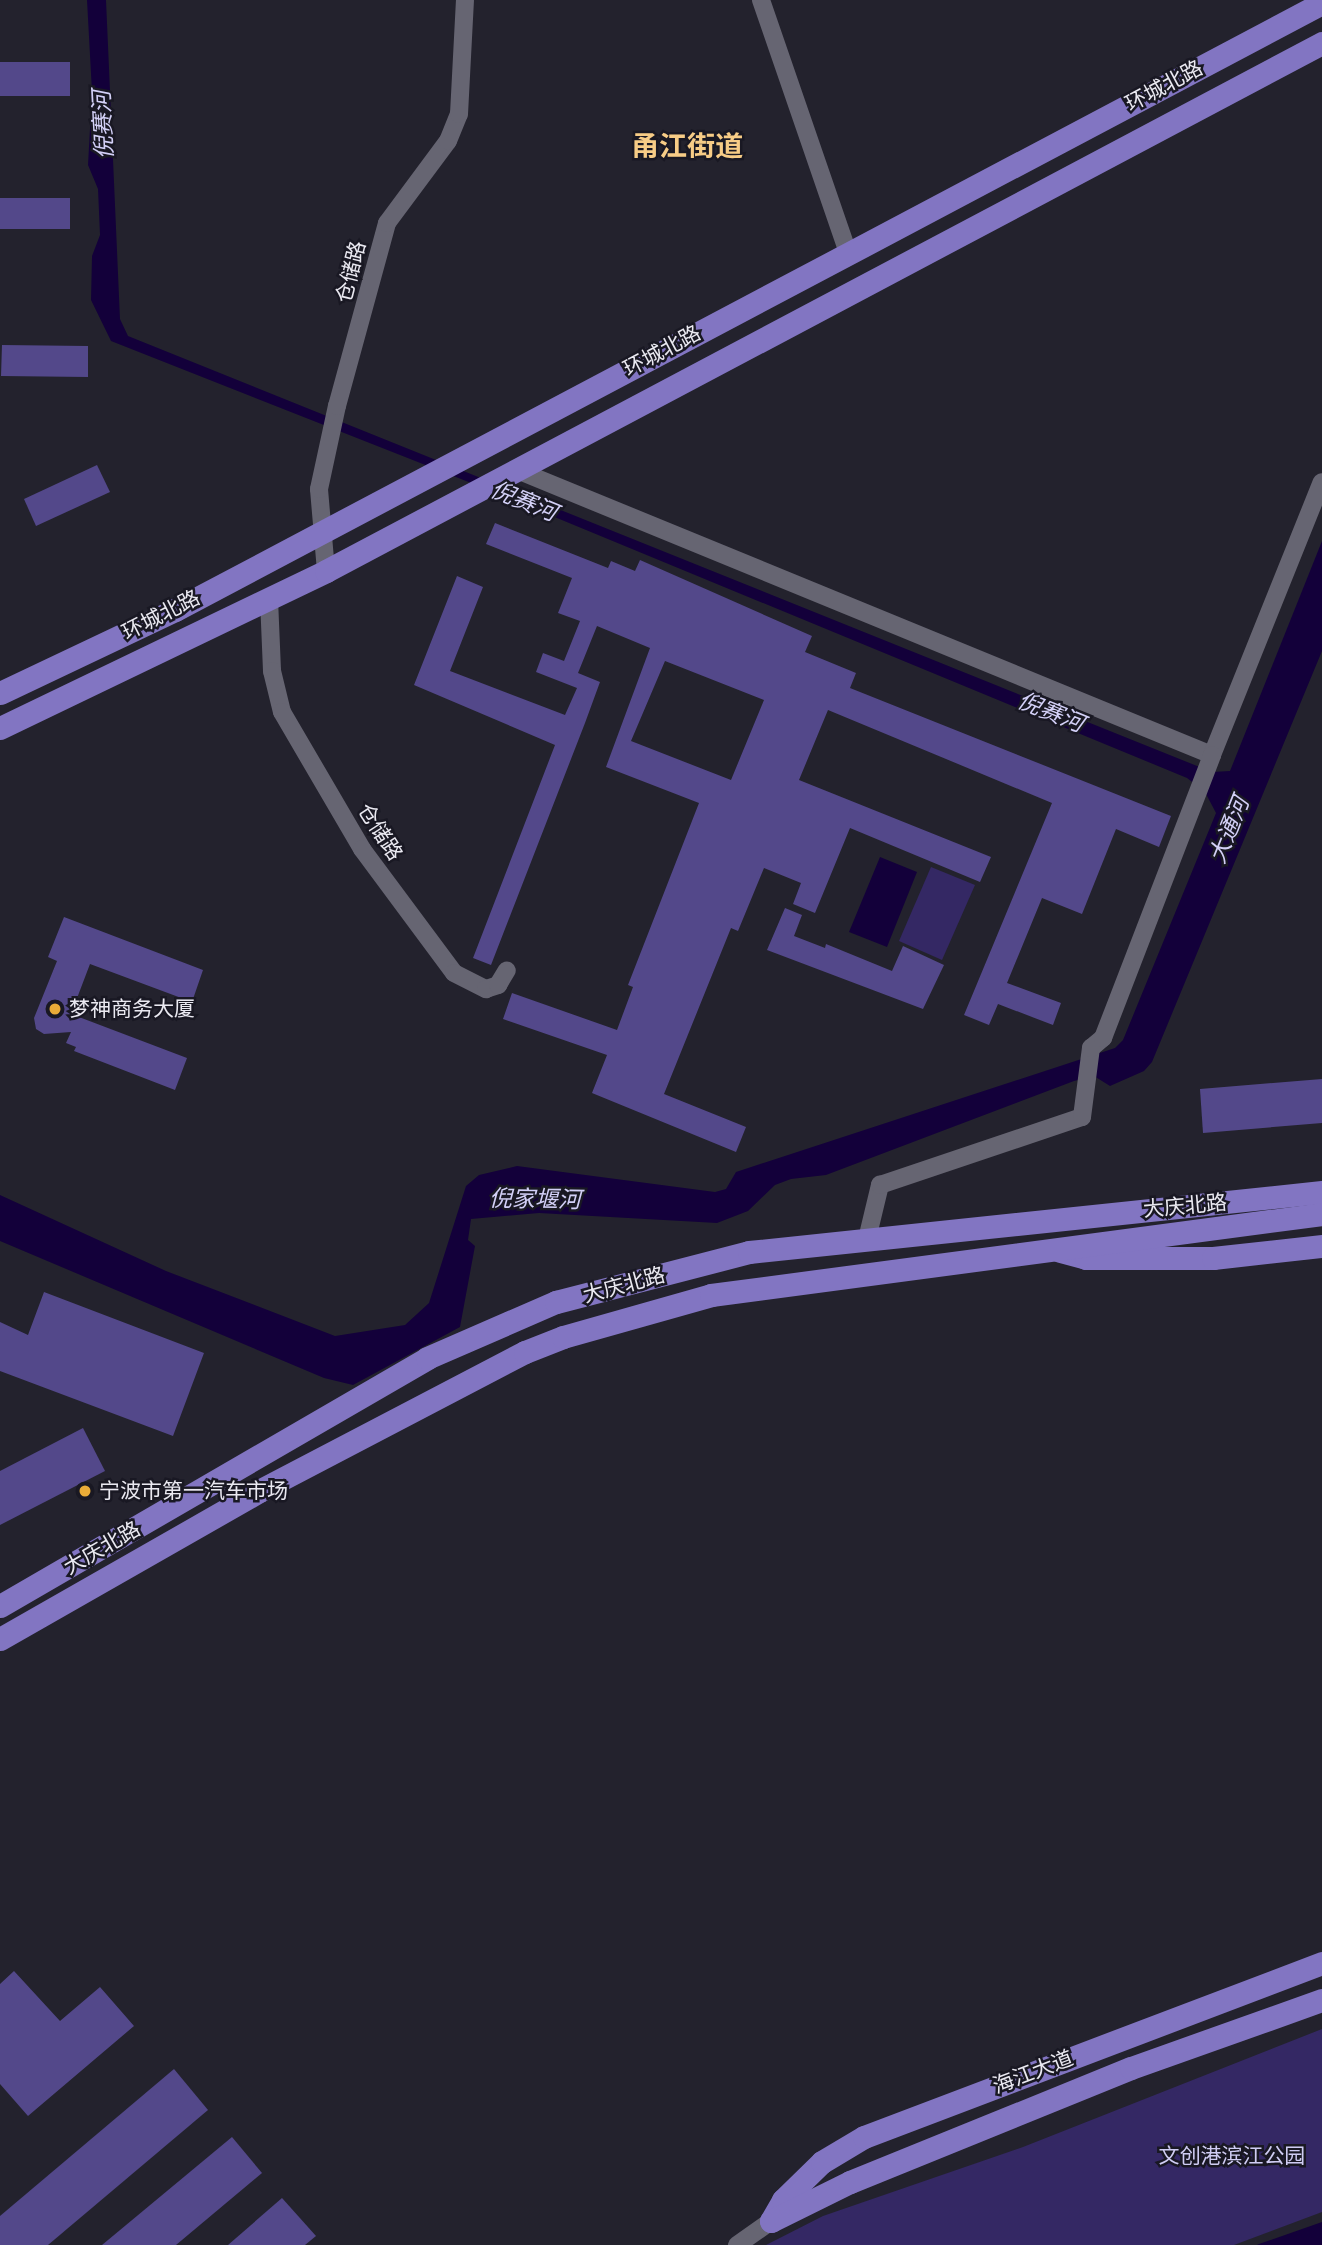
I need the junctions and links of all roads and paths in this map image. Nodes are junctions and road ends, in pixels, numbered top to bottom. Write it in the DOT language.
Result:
graph roads {
  1 [pos="465,0"];
  2 [pos="761,0"];
  3 [pos="1322,3"];
  4 [pos="1322,43"];
  5 [pos="848,253"];
  6 [pos="517,470"];
  7 [pos="1322,482"];
  8 [pos="322,530"];
  9 [pos="326,572"];
  10 [pos="269,599"];
  11 [pos="0,693"];
  12 [pos="0,728"];
  13 [pos="1211,756"];
  14 [pos="507,970"];
  15 [pos="1322,1192"];
  16 [pos="1322,1214"];
  17 [pos="867,1239"];
  18 [pos="1051,1246"];
  19 [pos="1322,1246"];
  20 [pos="0,1606"];
  21 [pos="0,1639"];
  22 [pos="1322,1963"];
  23 [pos="1322,2000"];
  24 [pos="771,2221"];
  25 [pos="737,2245"];
  1 -- 8 [label="street, 仓储路"];
  2 -- 5 [label="street"];
  3 -- 5 [label="main road, 环城北路"];
  4 -- 6 [label="main road, 环城北路"];
  5 -- 8 [label="main road, 环城北路"];
  6 -- 9 [label="main road, 环城北路"];
  6 -- 13 [label="street"];
  7 -- 13 [label="street"];
  8 -- 9 [label="street, 仓储路"];
  8 -- 11 [label="main road, 环城北路"];
  9 -- 10 [label="main road, 环城北路"];
  10 -- 12 [label="main road, 环城北路"];
  10 -- 14 [label="street, 仓储路"];
  13 -- 17 [label="street"];
  15 -- 17 [label="main road, 大庆北路"];
  16 -- 18 [label="main road, 大庆北路"];
  17 -- 20 [label="main road, 大庆北路"];
  18 -- 19 [label="main road, 大庆北路"];
  18 -- 21 [label="main road, 大庆北路"];
  22 -- 24 [label="main road, 海江大道"];
  23 -- 24 [label="main road, 海江大道"];
  24 -- 25 [label="street, 海江大道"];
}
